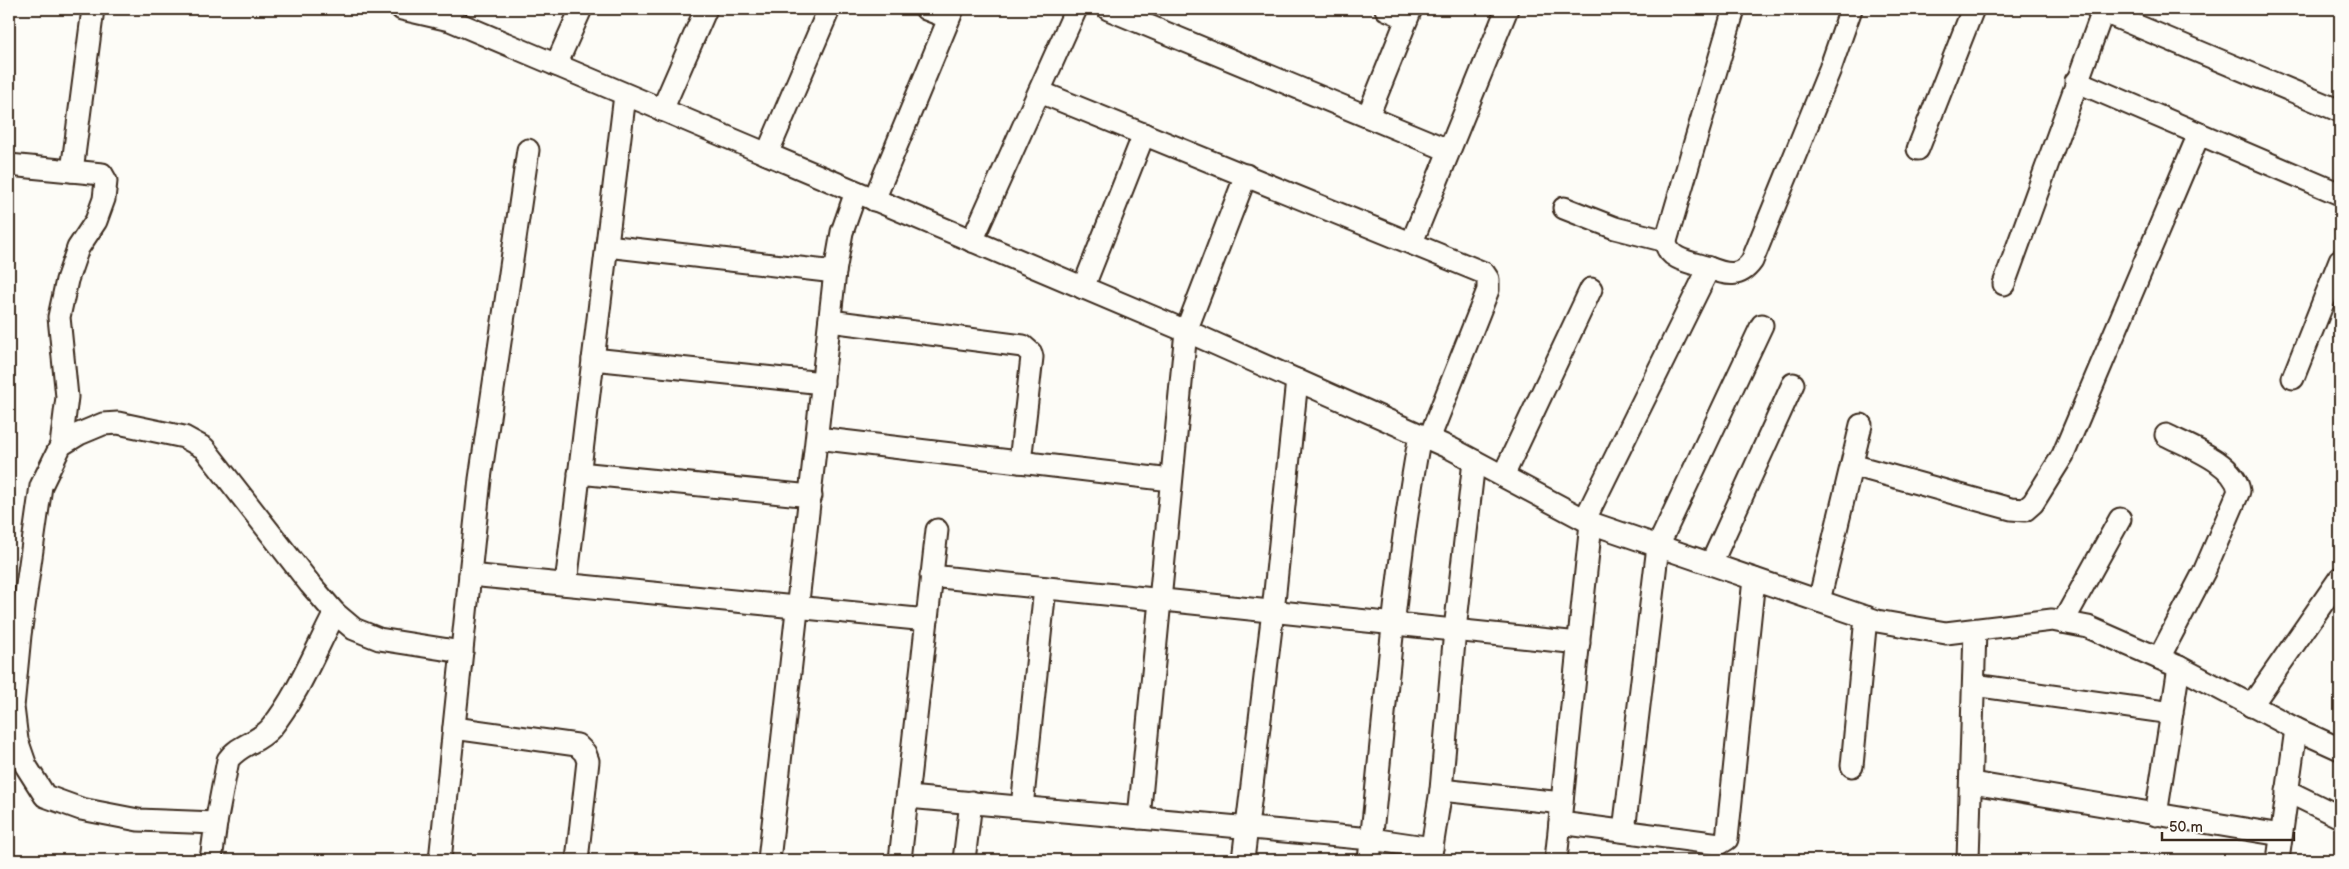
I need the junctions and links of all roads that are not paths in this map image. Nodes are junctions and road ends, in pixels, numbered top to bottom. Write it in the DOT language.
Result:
graph roads {
  1 [pos="93,9"];
  2 [pos="402,9"];
  3 [pos="581,9"];
  4 [pos="706,9"];
  5 [pos="829,9"];
  6 [pos="926,9"];
  7 [pos="1076,9"];
  8 [pos="1108,9"];
  9 [pos="1386,9"];
  10 [pos="1507,9"];
  11 [pos="1734,9"];
  12 [pos="1851,9"];
  13 [pos="1972,9"];
  14 [pos="2100,10"];
  15 [pos="434,12"];
  16 [pos="951,13"];
  17 [pos="1409,14"];
  18 [pos="556,65"];
  19 [pos="2076,81"];
  20 [pos="1040,92"];
  21 [pos="625,94"];
  22 [pos="662,110"];
  23 [pos="2340,111"];
  24 [pos="1368,116"];
  25 [pos="1144,134"];
  26 [pos="2199,134"];
  27 [pos="1918,149"];
  28 [pos="528,150"];
  29 [pos="1448,150"];
  30 [pos="767,154"];
  31 [pos="9,165"];
  32 [pos="72,171"];
  33 [pos="1246,175"];
  34 [pos="2340,194"];
  35 [pos="865,196"];
  36 [pos="1564,208"];
  37 [pos="972,241"];
  38 [pos="1666,241"];
  39 [pos="1412,242"];
  40 [pos="607,246"];
  41 [pos="2340,260"];
  42 [pos="1709,268"];
  43 [pos="835,272"];
  44 [pos="2004,284"];
  45 [pos="1084,288"];
  46 [pos="1591,289"];
  47 [pos="830,321"];
  48 [pos="1762,325"];
  49 [pos="1186,331"];
  50 [pos="593,358"];
  51 [pos="2293,378"];
  52 [pos="1297,380"];
  53 [pos="823,383"];
  54 [pos="1794,384"];
  55 [pos="1861,425"];
  56 [pos="2166,435"];
  57 [pos="1425,437"];
  58 [pos="817,438"];
  59 [pos="61,445"];
  60 [pos="1474,461"];
  61 [pos="1020,462"];
  62 [pos="1852,465"];
  63 [pos="579,473"];
  64 [pos="1503,476"];
  65 [pos="1171,480"];
  66 [pos="811,496"];
  67 [pos="2120,519"];
  68 [pos="1588,521"];
  69 [pos="937,530"];
  70 [pos="1658,546"];
  71 [pos="1711,564"];
  72 [pos="470,575"];
  73 [pos="931,576"];
  74 [pos="1754,578"];
  75 [pos="2340,578"];
  76 [pos="566,584"];
  77 [pos="1045,588"];
  78 [pos="1160,600"];
  79 [pos="1819,601"];
  80 [pos="799,607"];
  81 [pos="1273,611"];
  82 [pos="335,613"];
  83 [pos="1866,618"];
  84 [pos="927,620"];
  85 [pos="2063,622"];
  86 [pos="1392,624"];
  87 [pos="1455,630"];
  88 [pos="1975,630"];
  89 [pos="14,634"];
  90 [pos="1579,643"];
  91 [pos="462,652"];
  92 [pos="2159,658"];
  93 [pos="2179,667"];
  94 [pos="1974,685"];
  95 [pos="2251,706"];
  96 [pos="2172,713"];
  97 [pos="454,728"];
  98 [pos="2296,729"];
  99 [pos="2340,749"];
  100 [pos="1852,766"];
  101 [pos="1972,784"];
  102 [pos="1441,790"];
  103 [pos="2287,791"];
  104 [pos="908,797"];
  105 [pos="971,802"];
  106 [pos="1022,807"];
  107 [pos="1561,813"];
  108 [pos="2156,815"];
  109 [pos="2340,817"];
  110 [pos="1139,818"];
  111 [pos="216,823"];
  112 [pos="1247,828"];
  113 [pos="1624,831"];
  114 [pos="2281,835"];
  115 [pos="1371,839"];
  116 [pos="1431,854"];
  117 [pos="211,860"];
  118 [pos="440,860"];
  119 [pos="577,860"];
  120 [pos="769,860"];
  121 [pos="900,860"];
  122 [pos="964,860"];
  123 [pos="1244,860"];
  124 [pos="1369,860"];
  125 [pos="1556,860"];
  126 [pos="1968,860"];
  127 [pos="2278,860"];
  1 -- 32 [label="street"];
  2 -- 15 [label="street"];
  3 -- 18 [label="street"];
  4 -- 22 [label="street"];
  5 -- 30 [label="street"];
  6 -- 16 [label="street"];
  7 -- 20 [label="street"];
  8 -- 24 [label="street"];
  9 -- 17 [label="street"];
  10 -- 29 [label="street"];
  11 -- 38 [label="street"];
  12 -- 42 [label="street"];
  13 -- 27 [label="street"];
  14 -- 19 [label="street"];
  14 -- 23 [label="street"];
  15 -- 18 [label="street"];
  16 -- 35 [label="street"];
  17 -- 24 [label="street"];
  18 -- 21 [label="street"];
  19 -- 26 [label="street"];
  19 -- 44 [label="street"];
  20 -- 25 [label="street"];
  20 -- 37 [label="street"];
  21 -- 22 [label="street"];
  21 -- 40 [label="street"];
  22 -- 30 [label="street"];
  24 -- 29 [label="street"];
  25 -- 33 [label="street"];
  25 -- 45 [label="street"];
  26 -- 34 [label="street"];
  26 -- 62 [label="street"];
  28 -- 72 [label="street"];
  29 -- 39 [label="street"];
  30 -- 35 [label="street"];
  31 -- 32 [label="street"];
  32 -- 59 [label="street"];
  33 -- 39 [label="street"];
  33 -- 49 [label="street"];
  35 -- 37 [label="street"];
  35 -- 43 [label="street"];
  36 -- 38 [label="street"];
  37 -- 45 [label="street"];
  38 -- 42 [label="street"];
  39 -- 57 [label="street"];
  40 -- 43 [label="street"];
  40 -- 50 [label="street"];
  41 -- 51 [label="street"];
  42 -- 68 [label="street"];
  43 -- 47 [label="street"];
  45 -- 49 [label="street"];
  46 -- 64 [label="street"];
  47 -- 53 [label="street"];
  47 -- 61 [label="street"];
  48 -- 70 [label="street"];
  49 -- 52 [label="street"];
  49 -- 65 [label="street"];
  50 -- 53 [label="street"];
  50 -- 63 [label="street"];
  52 -- 57 [label="street"];
  52 -- 81 [label="street"];
  53 -- 58 [label="street"];
  54 -- 71 [label="street"];
  55 -- 62 [label="street"];
  56 -- 92 [label="street"];
  57 -- 60 [label="street"];
  57 -- 86 [label="street"];
  58 -- 61 [label="street"];
  58 -- 66 [label="street"];
  59 -- 82 [label="street"];
  59 -- 89 [label="street"];
  60 -- 64 [label="street"];
  60 -- 87 [label="street"];
  61 -- 65 [label="street"];
  62 -- 79 [label="street"];
  63 -- 66 [label="street"];
  63 -- 76 [label="street"];
  64 -- 68 [label="street"];
  65 -- 78 [label="street"];
  66 -- 80 [label="street"];
  67 -- 85 [label="street"];
  68 -- 70 [label="street"];
  68 -- 90 [label="street"];
  69 -- 73 [label="street"];
  70 -- 71 [label="street"];
  70 -- 113 [label="street"];
  71 -- 74 [label="street"];
  72 -- 76 [label="street"];
  72 -- 91 [label="street"];
  73 -- 77 [label="street"];
  73 -- 84 [label="street"];
  74 -- 79 [label="street"];
  74 -- 113 [label="street"];
  75 -- 95 [label="street"];
  76 -- 80 [label="street"];
  77 -- 78 [label="street"];
  77 -- 106 [label="street"];
  78 -- 81 [label="street"];
  78 -- 110 [label="street"];
  79 -- 83 [label="street"];
  80 -- 84 [label="street"];
  80 -- 120 [label="street"];
  81 -- 86 [label="street"];
  81 -- 112 [label="street"];
  82 -- 91 [label="street"];
  82 -- 111 [label="street"];
  83 -- 88 [label="street"];
  83 -- 100 [label="street"];
  84 -- 104 [label="street"];
  85 -- 88 [label="street"];
  85 -- 92 [label="street"];
  86 -- 87 [label="street"];
  86 -- 115 [label="street"];
  87 -- 90 [label="street"];
  87 -- 102 [label="street"];
  88 -- 94 [label="street"];
  89 -- 111 [label="street"];
  90 -- 107 [label="street"];
  91 -- 97 [label="street"];
  92 -- 93 [label="street"];
  93 -- 95 [label="street"];
  93 -- 96 [label="street"];
  94 -- 96 [label="street"];
  94 -- 101 [label="street"];
  95 -- 98 [label="street"];
  96 -- 108 [label="street"];
  97 -- 118 [label="street"];
  97 -- 119 [label="street"];
  98 -- 99 [label="street"];
  98 -- 103 [label="street"];
  101 -- 108 [label="street"];
  101 -- 126 [label="street"];
  102 -- 107 [label="street"];
  102 -- 116 [label="street"];
  103 -- 109 [label="street"];
  103 -- 114 [label="street"];
  104 -- 105 [label="street"];
  104 -- 121 [label="street"];
  105 -- 106 [label="street"];
  105 -- 122 [label="street"];
  106 -- 110 [label="street"];
  107 -- 113 [label="street"];
  107 -- 125 [label="street"];
  108 -- 114 [label="street"];
  110 -- 112 [label="street"];
  111 -- 117 [label="street"];
  112 -- 115 [label="street"];
  112 -- 123 [label="street"];
  114 -- 127 [label="street"];
  115 -- 116 [label="street"];
  115 -- 124 [label="street"];
}
